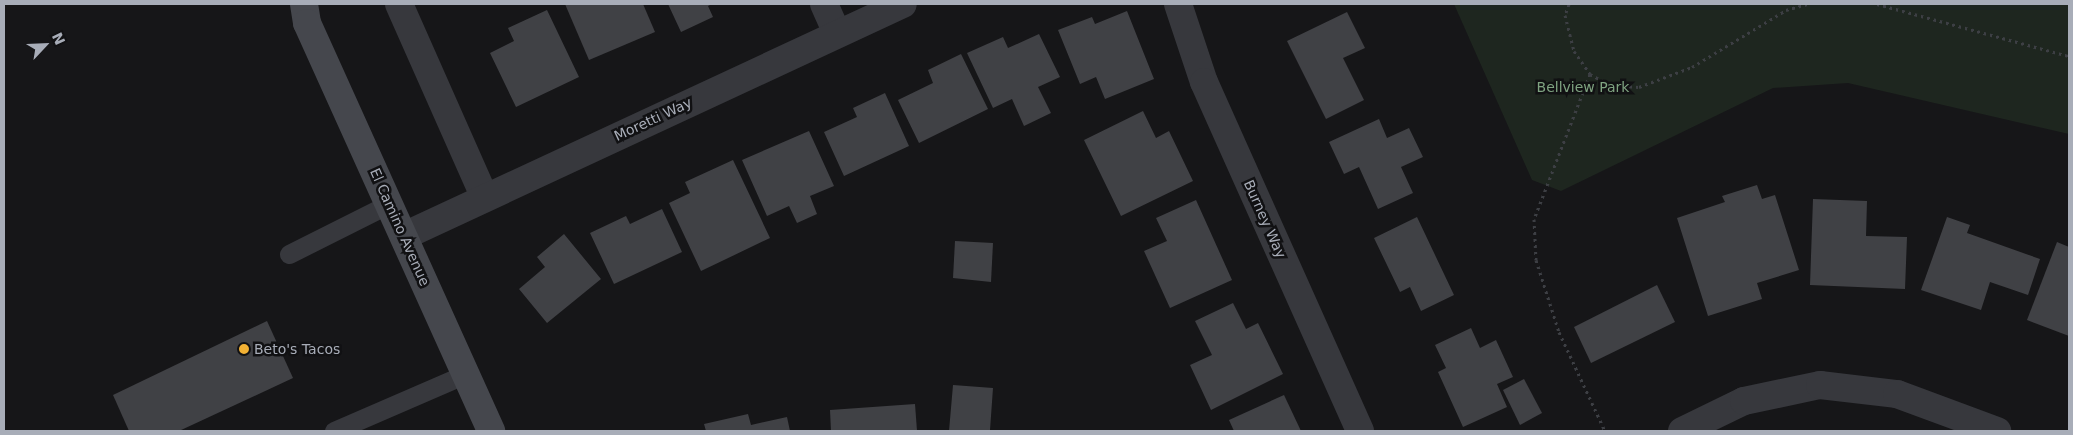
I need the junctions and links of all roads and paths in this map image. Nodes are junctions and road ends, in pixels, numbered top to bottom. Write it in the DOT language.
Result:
graph roads {
  1 [pos="289,4"];
  2 [pos="399,4"];
  3 [pos="824,4"];
  4 [pos="903,4"];
  5 [pos="1178,4"];
  6 [pos="1569,4"];
  7 [pos="1807,4"];
  8 [pos="1877,4"];
  9 [pos="306,13"];
  10 [pos="838,33"];
  11 [pos="2069,56"];
  12 [pos="1590,74"];
  13 [pos="485,198"];
  14 [pos="389,204"];
  15 [pos="404,236"];
  16 [pos="288,254"];
  17 [pos="466,374"];
  18 [pos="334,431"];
  19 [pos="491,431"];
  20 [pos="1360,431"];
  21 [pos="1605,431"];
  22 [pos="1682,431"];
  23 [pos="1997,431"];
  1 -- 9 [label="main road, El Camino Avenue"];
  2 -- 13 [label="street"];
  3 -- 10 [label="street"];
  4 -- 10 [label="street, Moretti Way"];
  5 -- 20 [label="street, Burney Way"];
  6 -- 12 [label="path"];
  7 -- 12 [label="path"];
  8 -- 11 [label="path"];
  9 -- 14 [label="main road, El Camino Avenue"];
  10 -- 13 [label="street, Moretti Way"];
  12 -- 21 [label="path"];
  13 -- 15 [label="street, Moretti Way"];
  14 -- 15 [label="main road, El Camino Avenue"];
  14 -- 16 [label="lane"];
  15 -- 17 [label="main road, El Camino Avenue"];
  17 -- 18 [label="lane"];
  17 -- 19 [label="main road, El Camino Avenue"];
  22 -- 23 [label="street"];
}
